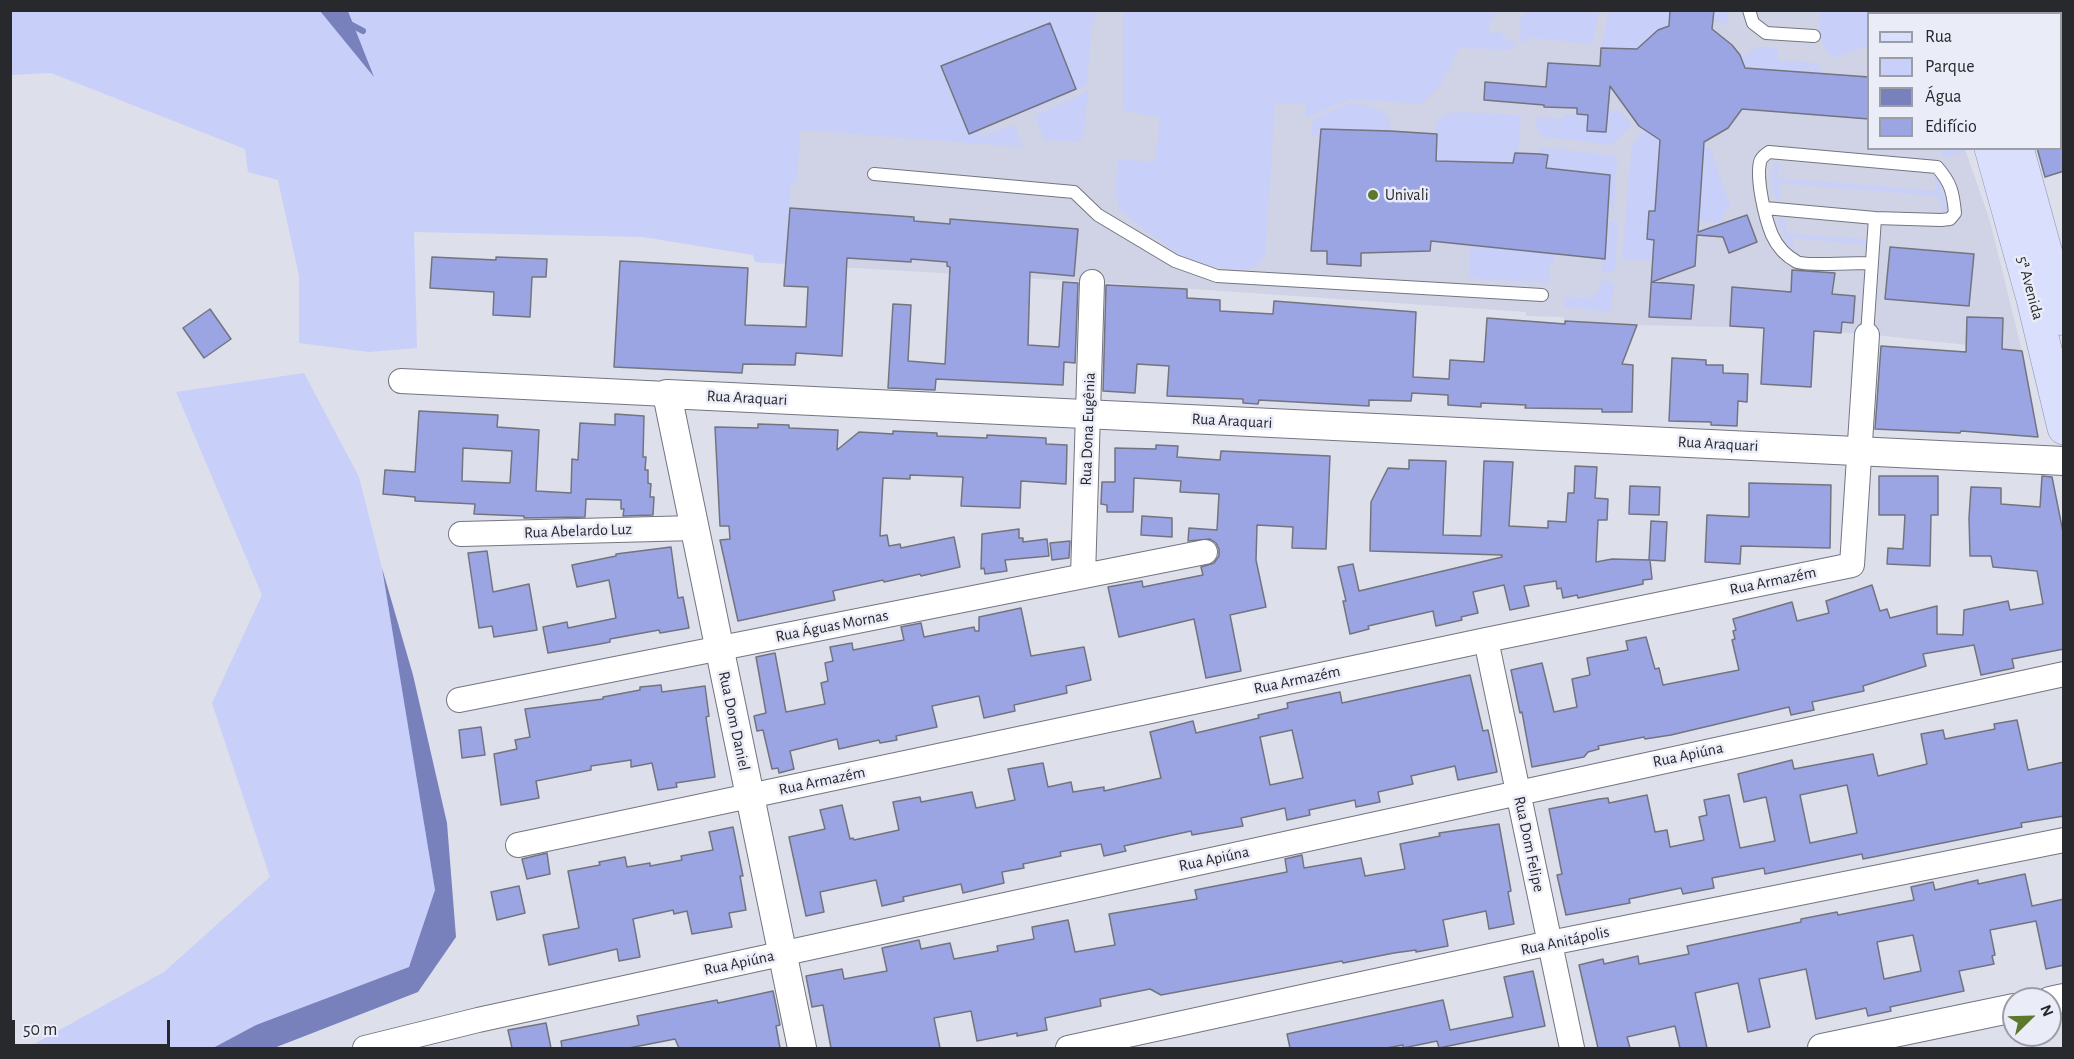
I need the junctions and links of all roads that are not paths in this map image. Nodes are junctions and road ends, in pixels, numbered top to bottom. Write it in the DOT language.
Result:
graph roads {
  1 [pos="1749,10"];
  2 [pos="1814,36"];
  3 [pos="1992,150"];
  4 [pos="2018,150"];
  5 [pos="874,174"];
  6 [pos="1765,208"];
  7 [pos="1875,218"];
  8 [pos="1871,263"];
  9 [pos="1092,282"];
  10 [pos="1542,295"];
  11 [pos="2064,319"];
  12 [pos="1867,335"];
  13 [pos="401,381"];
  14 [pos="667,394"];
  15 [pos="1088,414"];
  16 [pos="2064,428"];
  17 [pos="1860,451"];
  18 [pos="2064,461"];
  19 [pos="694,528"];
  20 [pos="461,534"];
  21 [pos="1205,552"];
  22 [pos="1083,576"];
  23 [pos="1486,640"];
  24 [pos="719,648"];
  25 [pos="2064,674"];
  26 [pos="459,700"];
  27 [pos="1518,793"];
  28 [pos="750,796"];
  29 [pos="2064,840"];
  30 [pos="518,845"];
  31 [pos="1550,944"];
  32 [pos="782,953"];
  33 [pos="2002,1010"];
  34 [pos="365,1048"];
  35 [pos="802,1048"];
  36 [pos="1068,1048"];
  37 [pos="1572,1048"];
  38 [pos="1822,1048"];
  1 -- 2 [label="lane"];
  3 -- 16 [label="main road, 5ª Avenida"];
  4 -- 11 [label="main road, 5ª Avenida"];
  5 -- 10 [label="lane"];
  6 -- 7 [label="lane"];
  6 -- 7 [label="lane"];
  6 -- 8 [label="lane"];
  7 -- 8 [label="lane"];
  8 -- 12 [label="lane"];
  9 -- 15 [label="street, Rua Dona Eugênia"];
  12 -- 17 [label="street, Rua Armazém"];
  13 -- 14 [label="street, Rua Araquari"];
  14 -- 15 [label="street, Rua Araquari"];
  14 -- 19 [label="street, Rua Dom Daniel"];
  15 -- 17 [label="street, Rua Araquari"];
  15 -- 22 [label="street, Rua Dona Eugênia"];
  17 -- 18 [label="street, Rua Araquari"];
  17 -- 23 [label="street, Rua Armazém"];
  19 -- 20 [label="street, Rua Abelardo Luz"];
  19 -- 24 [label="street, Rua Dom Daniel"];
  21 -- 22 [label="street, Rua Águas Mornas"];
  22 -- 24 [label="street, Rua Águas Mornas"];
  23 -- 27 [label="street, Rua Dom Felipe"];
  23 -- 28 [label="street, Rua Armazém"];
  24 -- 26 [label="street, Rua Águas Mornas"];
  24 -- 28 [label="street, Rua Dom Daniel"];
  25 -- 27 [label="street, Rua Apiúna"];
  27 -- 31 [label="street, Rua Dom Felipe"];
  27 -- 32 [label="street, Rua Apiúna"];
  28 -- 30 [label="street, Rua Armazém"];
  28 -- 32 [label="street, Rua Dom Daniel"];
  29 -- 31 [label="street, Rua Anitápolis"];
  31 -- 36 [label="street, Rua Anitápolis"];
  31 -- 37 [label="street, Rua Dom Felipe"];
  32 -- 34 [label="street, Rua Apiúna"];
  32 -- 35 [label="street, Rua Dom Daniel"];
  33 -- 38 [label="street"];
}
